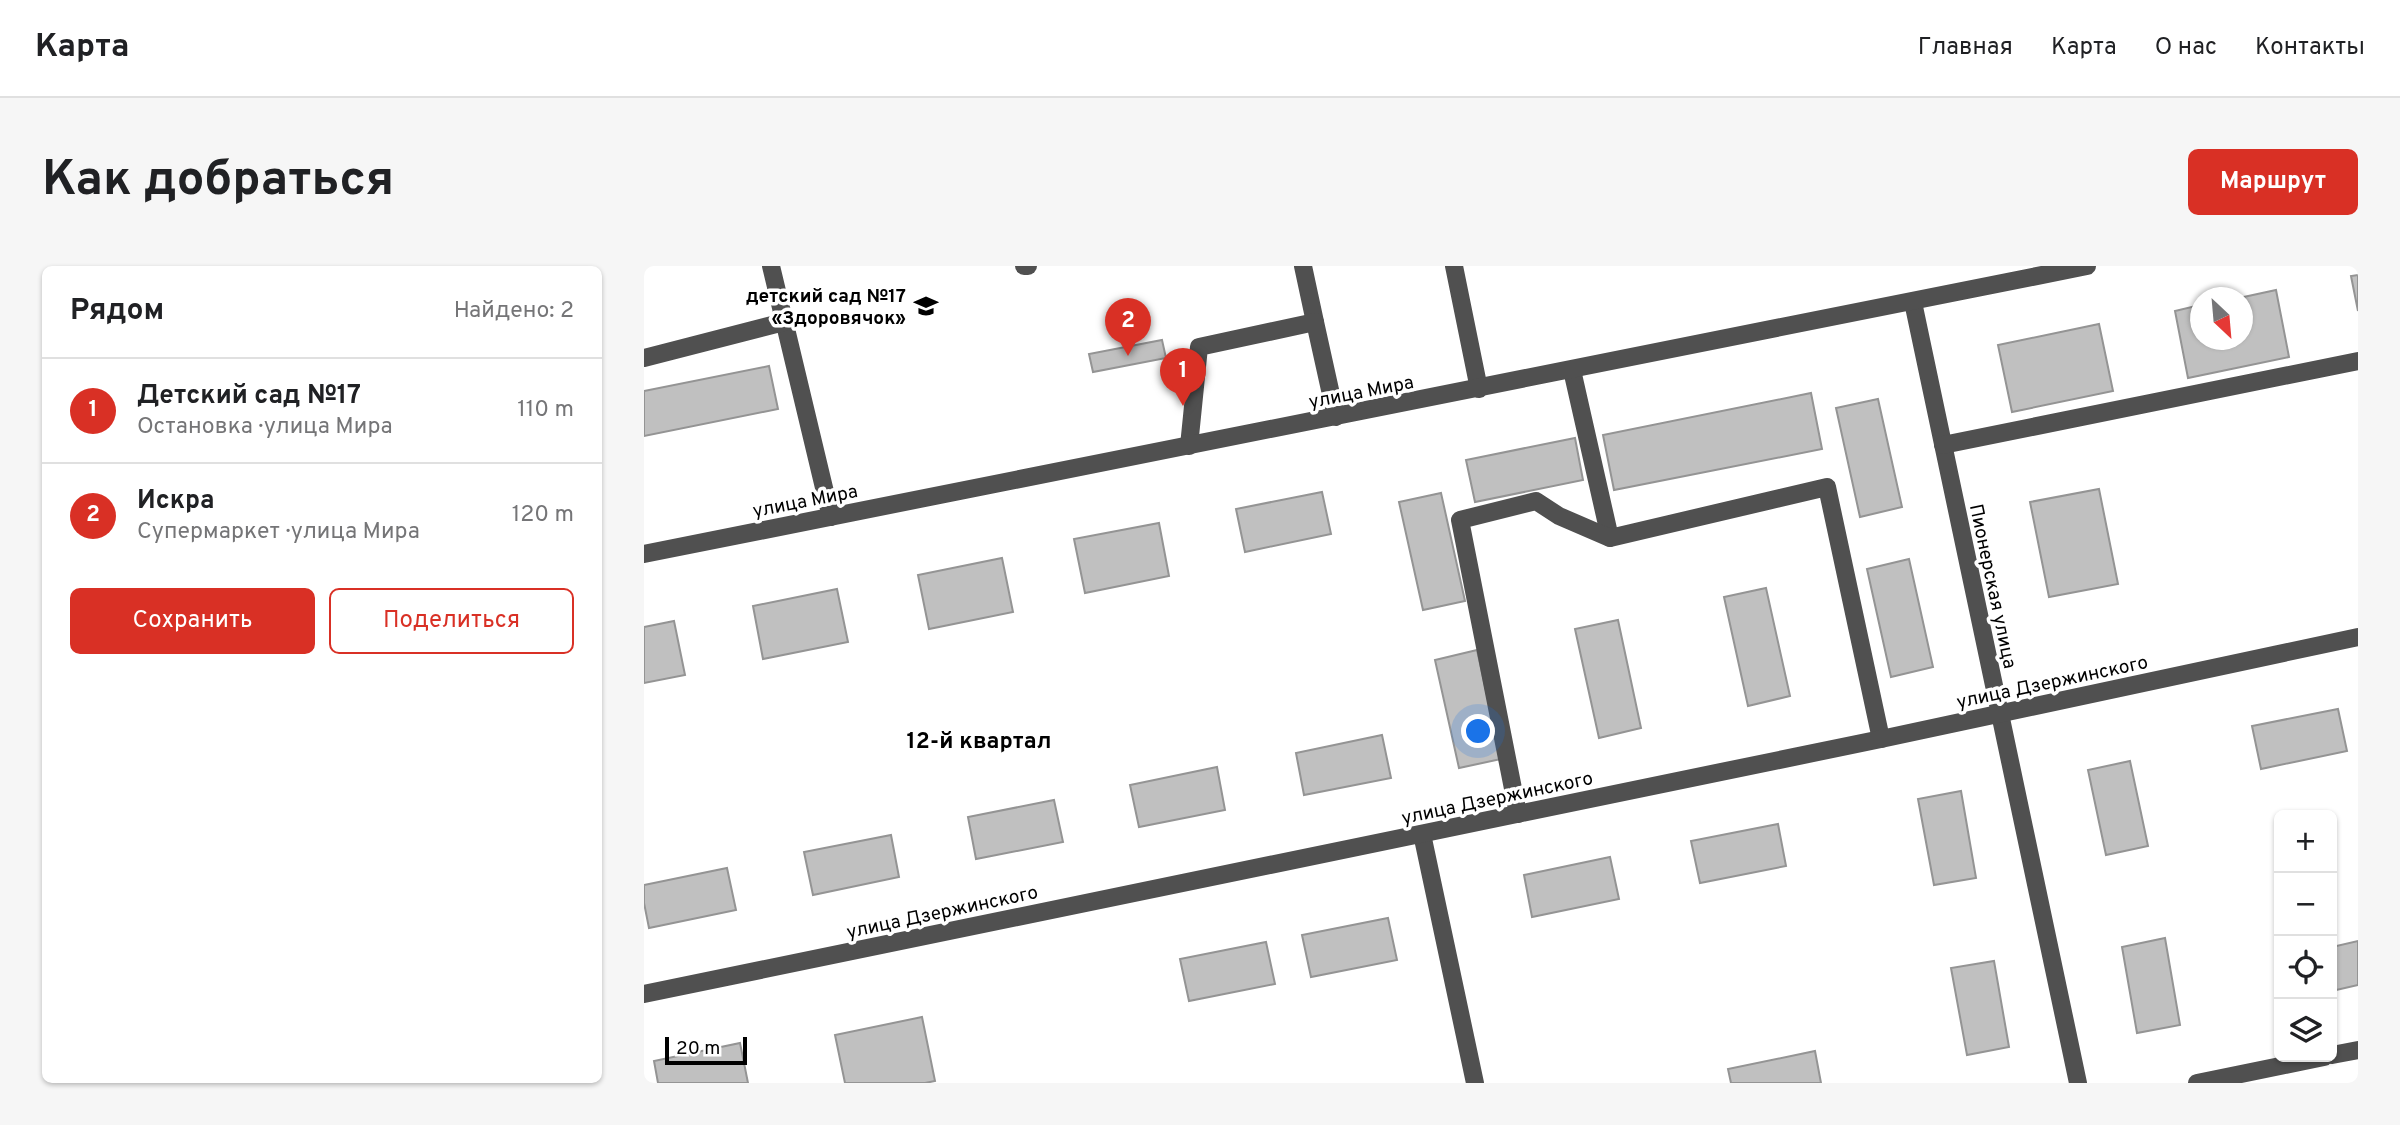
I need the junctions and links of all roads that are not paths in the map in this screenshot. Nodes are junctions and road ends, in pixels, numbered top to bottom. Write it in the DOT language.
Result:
graph roads {
  1 [pos="771,266"];
  2 [pos="1303,266"];
  3 [pos="1454,266"];
  4 [pos="2087,266"];
  5 [pos="1913,302"];
  6 [pos="784,322"];
  7 [pos="1315,322"];
  8 [pos="644,358"];
  9 [pos="2358,361"];
  10 [pos="1572,370"];
  11 [pos="1479,389"];
  12 [pos="1336,417"];
  13 [pos="1943,445"];
  14 [pos="1189,446"];
  15 [pos="831,517"];
  16 [pos="1610,538"];
  17 [pos="644,554"];
  18 [pos="2358,637"];
  19 [pos="2000,714"];
  20 [pos="1881,738"];
  21 [pos="1518,814"];
  22 [pos="1422,834"];
  23 [pos="644,994"];
  24 [pos="2358,1050"];
  25 [pos="2337,1054"];
  26 [pos="2300,1062"];
  27 [pos="1475,1083"];
  28 [pos="2078,1083"];
  29 [pos="2197,1083"];
  1 -- 6 [label="street"];
  2 -- 7 [label="street"];
  3 -- 11 [label="street"];
  4 -- 5 [label="street, улица Мира"];
  5 -- 10 [label="street, улица Мира"];
  5 -- 13 [label="street, Пионерская улица"];
  6 -- 8 [label="street"];
  6 -- 15 [label="street"];
  7 -- 12 [label="street"];
  7 -- 14 [label="street"];
  9 -- 13 [label="street"];
  10 -- 11 [label="street, улица Мира"];
  10 -- 16 [label="street"];
  11 -- 12 [label="street, улица Мира"];
  12 -- 14 [label="street, улица Мира"];
  13 -- 19 [label="street, Пионерская улица"];
  14 -- 15 [label="street, улица Мира"];
  15 -- 17 [label="street, улица Мира"];
  16 -- 20 [label="street"];
  16 -- 21 [label="street"];
  18 -- 19 [label="street, улица Дзержинского"];
  19 -- 20 [label="street, улица Дзержинского"];
  19 -- 28 [label="street, Пионерская улица"];
  20 -- 21 [label="street, улица Дзержинского"];
  21 -- 22 [label="street, улица Дзержинского"];
  22 -- 23 [label="street, улица Дзержинского"];
  22 -- 27 [label="street"];
  24 -- 25 [label="street"];
  26 -- 29 [label="street"];
}
